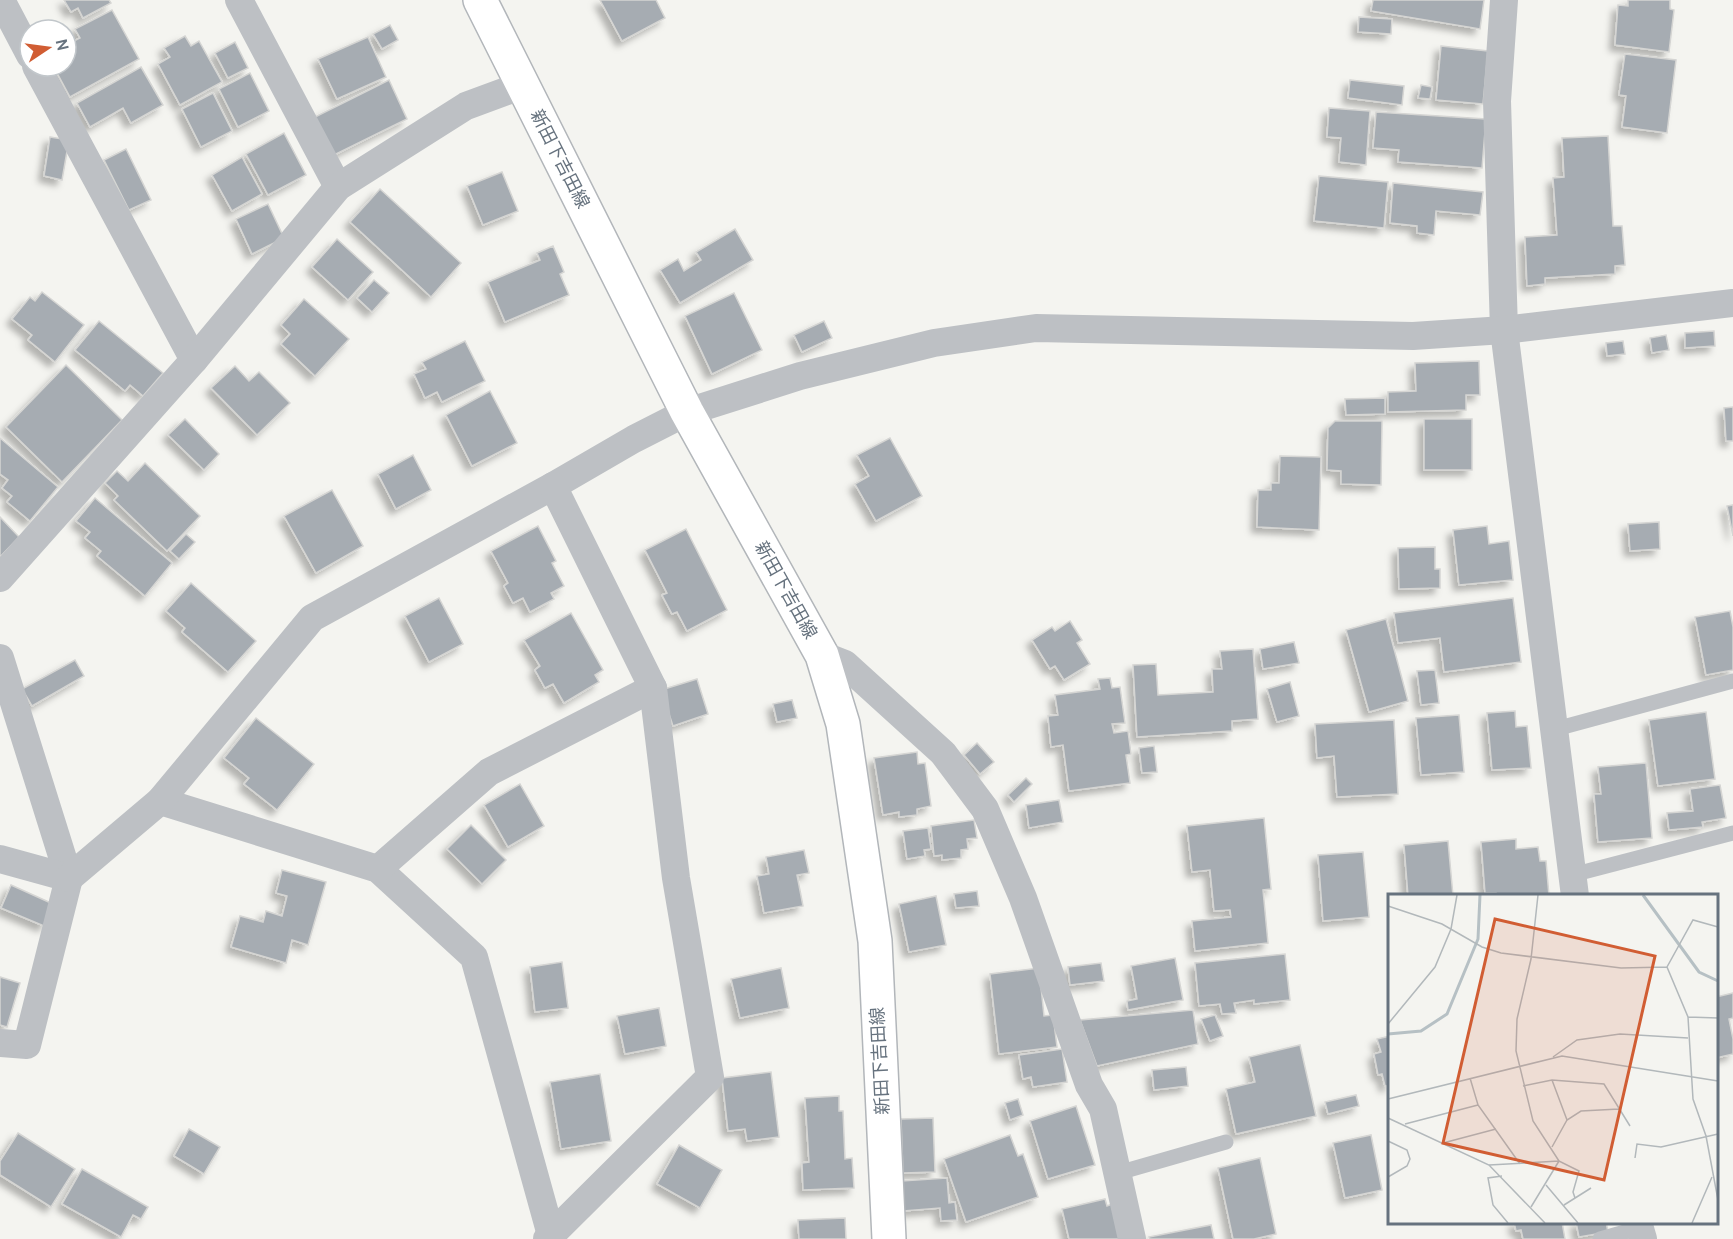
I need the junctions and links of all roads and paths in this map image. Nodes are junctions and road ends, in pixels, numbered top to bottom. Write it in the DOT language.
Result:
graph roads {
  1 [pos="1,0"];
  2 [pos="239,0"];
  3 [pos="480,0"];
  4 [pos="1504,0"];
  5 [pos="18,33"];
  6 [pos="42,78"];
  7 [pos="523,85"];
  8 [pos="338,187"];
  9 [pos="1733,303"];
  10 [pos="1504,330"];
  11 [pos="194,360"];
  12 [pos="687,412"];
  13 [pos="553,486"];
  14 [pos="0,578"];
  15 [pos="822,655"];
  16 [pos="0,658"];
  17 [pos="1733,681"];
  18 [pos="653,688"];
  19 [pos="1552,730"];
  20 [pos="160,801"];
  21 [pos="1733,833"];
  22 [pos="0,859"];
  23 [pos="378,869"];
  24 [pos="69,878"];
  25 [pos="1573,885"];
  26 [pos="0,1042"];
  27 [pos="1226,1142"];
  28 [pos="1118,1173"];
  29 [pos="1640,1230"];
  30 [pos="549,1237"];
  31 [pos="889,1239"];
  32 [pos="1132,1239"];
  33 [pos="1600,1239"];
  1 -- 5 [label="street"];
  2 -- 8 [label="street"];
  3 -- 7 [label="main road, 新田下吉田線"];
  4 -- 10 [label="street"];
  6 -- 11 [label="street"];
  7 -- 8 [label="street"];
  7 -- 12 [label="main road, 新田下吉田線"];
  8 -- 11 [label="street"];
  9 -- 10 [label="street"];
  10 -- 12 [label="street"];
  10 -- 19 [label="street"];
  11 -- 14 [label="street"];
  12 -- 13 [label="street"];
  12 -- 15 [label="main road, 新田下吉田線"];
  13 -- 18 [label="street"];
  13 -- 20 [label="street"];
  15 -- 28 [label="street"];
  15 -- 31 [label="main road, 新田下吉田線"];
  16 -- 24 [label="street"];
  17 -- 19 [label="lane"];
  18 -- 23 [label="street"];
  18 -- 30 [label="street"];
  19 -- 25 [label="street"];
  20 -- 23 [label="street"];
  20 -- 24 [label="street"];
  21 -- 25 [label="lane"];
  22 -- 24 [label="street"];
  23 -- 30 [label="street"];
  24 -- 26 [label="street"];
  27 -- 28 [label="lane"];
  28 -- 32 [label="street"];
  29 -- 33 [label="lane"];
}
